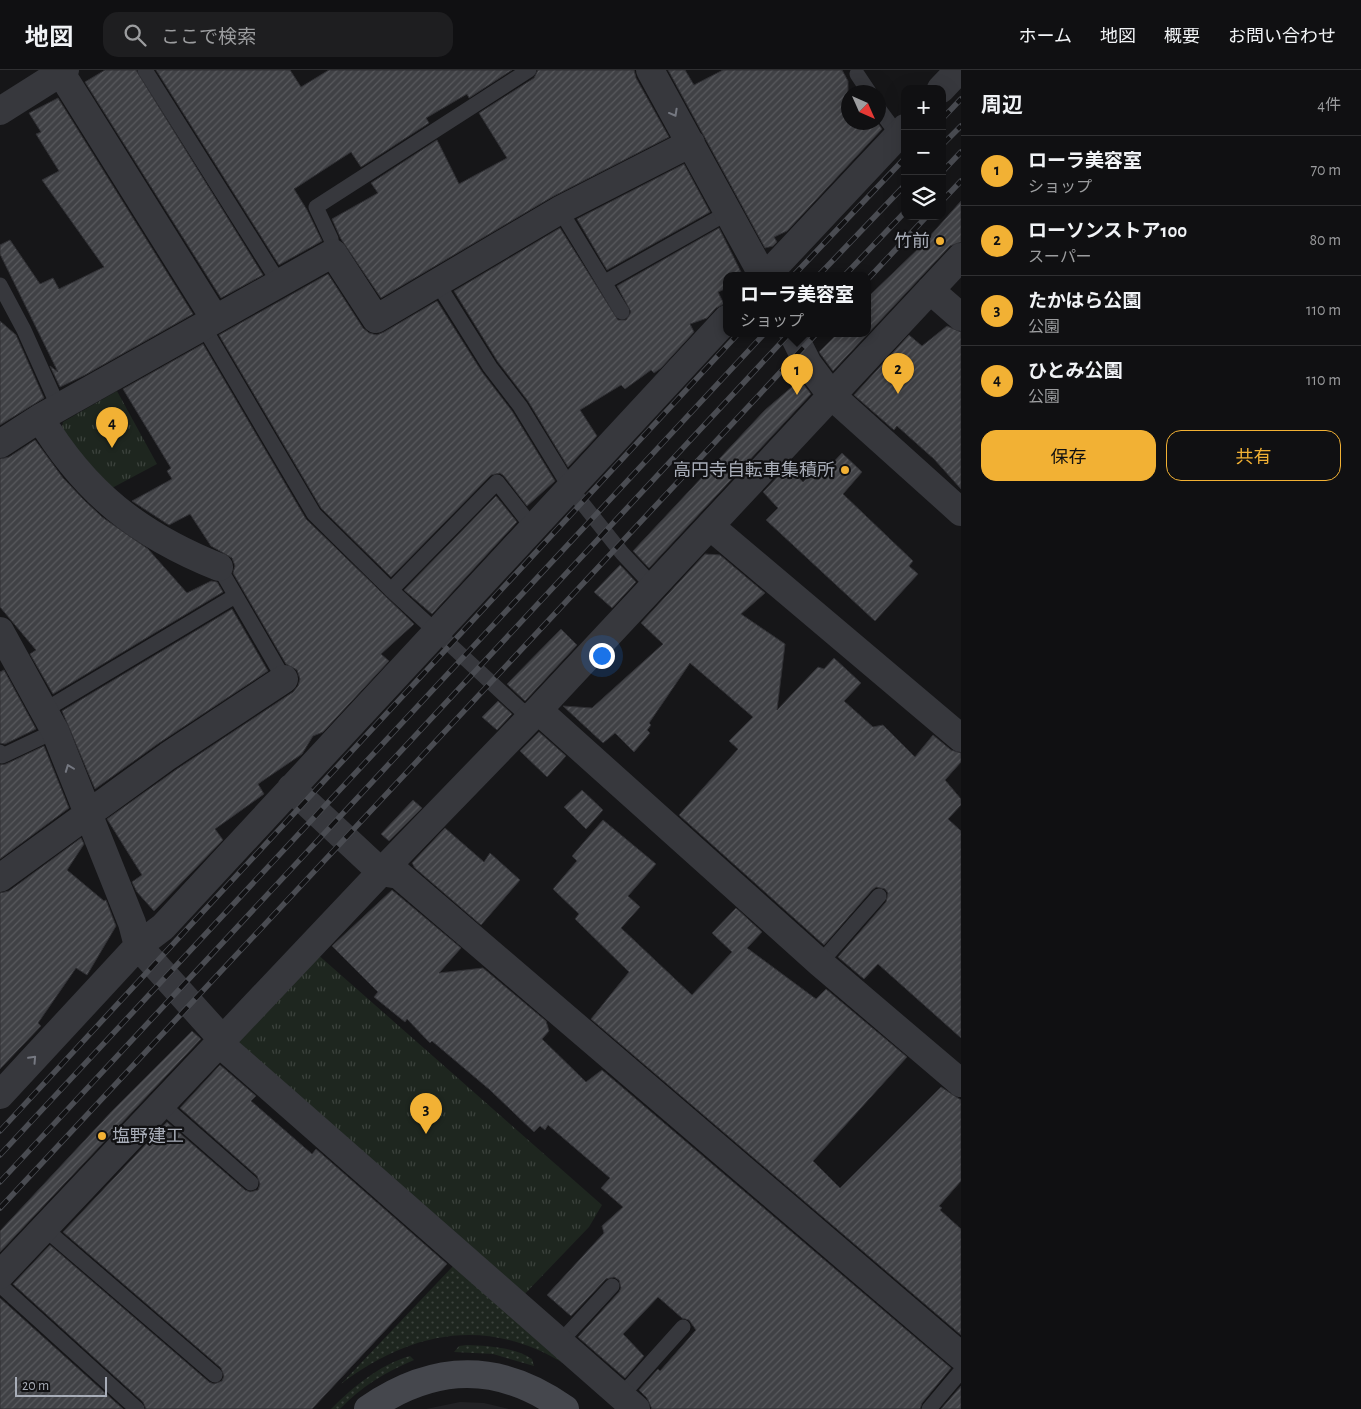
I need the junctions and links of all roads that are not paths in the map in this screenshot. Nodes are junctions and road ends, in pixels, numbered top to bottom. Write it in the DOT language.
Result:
graph roads {
  1 [pos="145,70"];
  2 [pos="529,70"];
  3 [pos="650,70"];
  4 [pos="959,70"];
  5 [pos="63,71"];
  6 [pos="858,74"];
  7 [pos="865,85"];
  8 [pos="945,85"];
  9 [pos="0,111"];
  10 [pos="886,116"];
  11 [pos="901,131"];
  12 [pos="901,133"];
  13 [pos="691,143"];
  14 [pos="560,210"];
  15 [pos="729,212"];
  16 [pos="333,253"];
  17 [pos="961,257"];
  18 [pos="763,272"];
  19 [pos="769,272"];
  20 [pos="436,281"];
  21 [pos="278,282"];
  22 [pos="605,282"];
  23 [pos="0,285"];
  24 [pos="930,290"];
  25 [pos="622,312"];
  26 [pos="961,317"];
  27 [pos="209,323"];
  28 [pos="723,323"];
  29 [pos="794,337"];
  30 [pos="832,396"];
  31 [pos="49,413"];
  32 [pos="0,444"];
  33 [pos="571,489"];
  34 [pos="961,512"];
  35 [pos="710,526"];
  36 [pos="534,529"];
  37 [pos="219,567"];
  38 [pos="654,586"];
  39 [pos="391,590"];
  40 [pos="236,596"];
  41 [pos="0,632"];
  42 [pos="437,633"];
  43 [pos="284,679"];
  44 [pos="538,710"];
  45 [pos="50,721"];
  46 [pos="961,738"];
  47 [pos="0,752"];
  48 [pos="291,788"];
  49 [pos="86,813"];
  50 [pos="382,872"];
  51 [pos="0,878"];
  52 [pos="879,896"];
  53 [pos="138,946"];
  54 [pos="820,963"];
  55 [pos="223,1040"];
  56 [pos="961,1083"];
  57 [pos="0,1095"];
  58 [pos="162,1105"];
  59 [pos="251,1182"];
  60 [pos="44,1228"];
  61 [pos="0,1275"];
  62 [pos="0,1285"];
  63 [pos="612,1286"];
  64 [pos="683,1327"];
  65 [pos="560,1342"];
  66 [pos="961,1356"];
  67 [pos="961,1371"];
  68 [pos="215,1375"];
  69 [pos="628,1402"];
  70 [pos="137,1409"];
  71 [pos="368,1409"];
  72 [pos="565,1409"];
  73 [pos="929,1409"];
  1 -- 21 [label="lane"];
  2 -- 16 [label="lane"];
  3 -- 13 [label="street, one-way"];
  4 -- 8 [label="street"];
  5 -- 9 [label="street"];
  5 -- 27 [label="street"];
  6 -- 7 [label="lane"];
  10 -- 11 [label="lane"];
  12 -- 19 [label="street"];
  13 -- 14 [label="street"];
  13 -- 15 [label="street"];
  14 -- 20 [label="street"];
  14 -- 22 [label="lane"];
  15 -- 18 [label="street"];
  15 -- 22 [label="lane"];
  16 -- 20 [label="street"];
  16 -- 21 [label="street"];
  17 -- 24 [label="street"];
  20 -- 33 [label="lane"];
  21 -- 27 [label="street"];
  22 -- 25 [label="lane"];
  23 -- 31 [label="lane"];
  24 -- 26 [label="street"];
  24 -- 30 [label="street"];
  27 -- 31 [label="street"];
  27 -- 39 [label="lane"];
  28 -- 33 [label="street"];
  29 -- 30 [label="street"];
  30 -- 34 [label="street"];
  30 -- 35 [label="street"];
  31 -- 32 [label="street"];
  31 -- 37 [label="street"];
  33 -- 36 [label="street"];
  33 -- 38 [label="lane"];
  35 -- 38 [label="street"];
  35 -- 46 [label="street"];
  36 -- 39 [label="lane"];
  36 -- 42 [label="street"];
  37 -- 40 [label="lane"];
  38 -- 44 [label="street"];
  39 -- 42 [label="lane"];
  40 -- 43 [label="lane"];
  40 -- 45 [label="lane"];
  41 -- 45 [label="street"];
  42 -- 44 [label="lane"];
  42 -- 48 [label="street"];
  43 -- 49 [label="street"];
  44 -- 50 [label="street"];
  44 -- 54 [label="street"];
  45 -- 47 [label="lane"];
  49 -- 45 [label="street, one-way"];
  48 -- 50 [label="street"];
  48 -- 53 [label="street"];
  49 -- 51 [label="street"];
  49 -- 53 [label="street"];
  50 -- 55 [label="street"];
  50 -- 66 [label="street"];
  52 -- 54 [label="lane"];
  53 -- 55 [label="street"];
  57 -- 53 [label="street, one-way"];
  54 -- 56 [label="street"];
  55 -- 58 [label="street"];
  55 -- 65 [label="street"];
  58 -- 59 [label="lane"];
  58 -- 60 [label="street"];
  60 -- 61 [label="street"];
  60 -- 68 [label="lane"];
  62 -- 70 [label="lane"];
  63 -- 65 [label="lane"];
  64 -- 69 [label="lane"];
  65 -- 69 [label="street"];
  67 -- 73 [label="lane"];
  71 -- 72 [label="street"];
}
